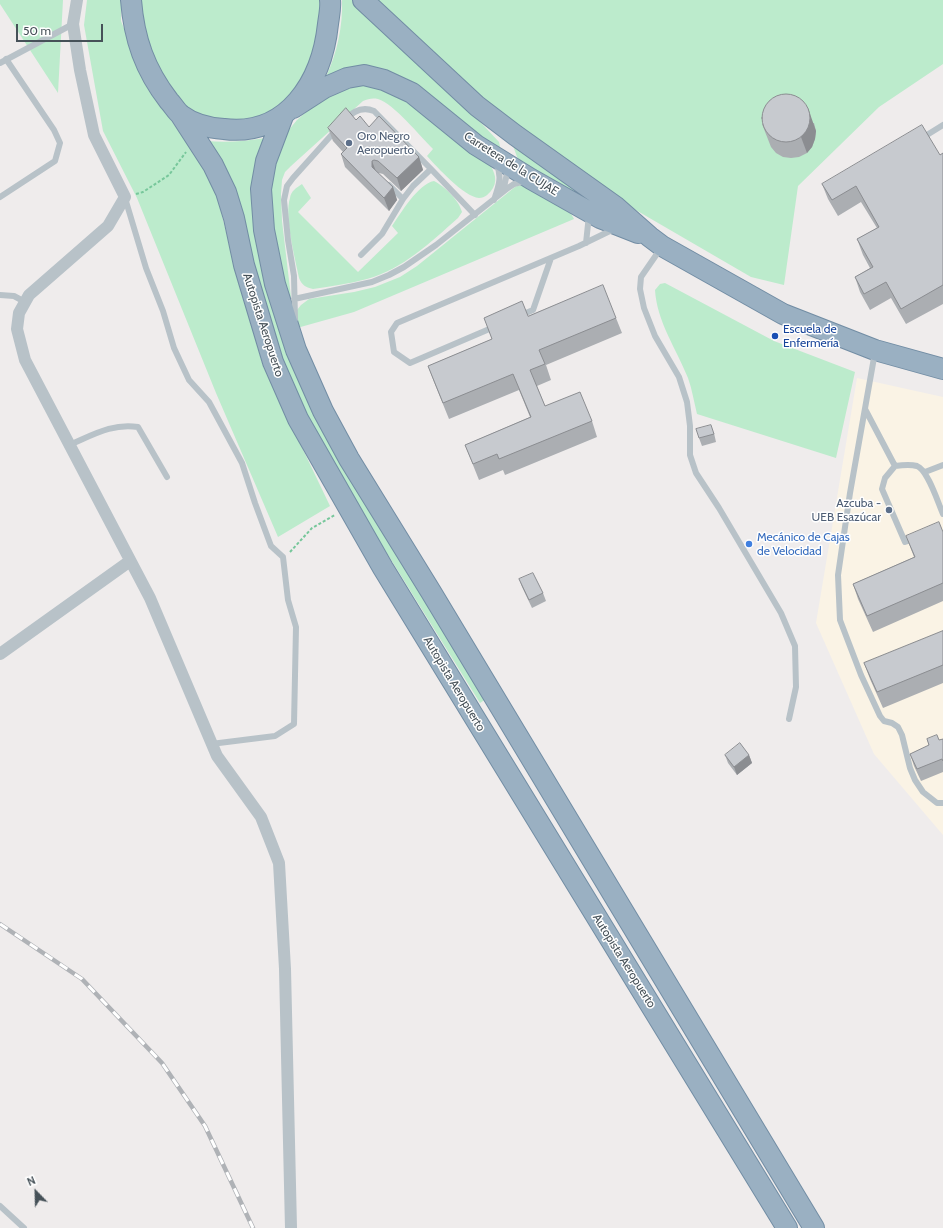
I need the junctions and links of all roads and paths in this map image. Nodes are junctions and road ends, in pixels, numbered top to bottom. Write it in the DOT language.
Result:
graph roads {
  1 [pos="77,0"];
  2 [pos="131,0"];
  3 [pos="330,0"];
  4 [pos="363,0"];
  5 [pos="74,24"];
  6 [pos="6,58"];
  7 [pos="0,63"];
  8 [pos="477,106"];
  9 [pos="288,112"];
  10 [pos="180,114"];
  11 [pos="943,125"];
  12 [pos="196,138"];
  13 [pos="916,141"];
  14 [pos="490,154"];
  15 [pos="508,164"];
  16 [pos="432,168"];
  17 [pos="531,179"];
  18 [pos="386,183"];
  19 [pos="0,197"];
  20 [pos="125,197"];
  21 [pos="403,199"];
  22 [pos="493,201"];
  23 [pos="589,211"];
  24 [pos="475,215"];
  25 [pos="621,226"];
  26 [pos="656,242"];
  27 [pos="586,243"];
  28 [pos="361,255"];
  29 [pos="551,258"];
  30 [pos="0,295"];
  31 [pos="294,299"];
  32 [pos="26,302"];
  33 [pos="512,319"];
  34 [pos="497,325"];
  35 [pos="875,350"];
  36 [pos="943,369"];
  37 [pos="311,384"];
  38 [pos="865,409"];
  39 [pos="69,445"];
  40 [pos="943,465"];
  41 [pos="895,466"];
  42 [pos="925,472"];
  43 [pos="167,477"];
  44 [pos="940,500"];
  45 [pos="348,508"];
  46 [pos="943,514"];
  47 [pos="924,536"];
  48 [pos="283,557"];
  49 [pos="130,560"];
  50 [pos="0,654"];
  51 [pos="789,719"];
  52 [pos="211,744"];
  53 [pos="943,803"];
  54 [pos="0,1206"];
  55 [pos="24,1228"];
  56 [pos="291,1228"];
  57 [pos="787,1228"];
  58 [pos="814,1228"];
  1 -- 5 [label="street"];
  2 -- 10 [label="highway, Autopista Aeropuerto"];
  3 -- 9 [label="highway"];
  4 -- 8 [label="highway, Carretera de la CUJAE"];
  5 -- 6 [label="lane"];
  5 -- 20 [label="street"];
  6 -- 7 [label="lane"];
  6 -- 19 [label="lane"];
  8 -- 15 [label="highway"];
  8 -- 26 [label="highway, Carretera de la CUJAE"];
  9 -- 10 [label="highway, Carretera de la CUJAE"];
  9 -- 14 [label="highway, Carretera de la CUJAE"];
  9 -- 37 [label="highway, Autopista Aeropuerto"];
  10 -- 12 [label="highway, Autopista Aeropuerto"];
  11 -- 13 [label="lane"];
  12 -- 20 [label="path"];
  12 -- 45 [label="highway, Autopista Aeropuerto"];
  14 -- 15 [label="highway, Carretera de la CUJAE"];
  14 -- 22 [label="lane"];
  15 -- 17 [label="highway, Carretera de la CUJAE"];
  15 -- 22 [label="lane"];
  16 -- 21 [label="lane"];
  16 -- 24 [label="lane"];
  16 -- 31 [label="lane"];
  17 -- 22 [label="lane"];
  17 -- 23 [label="highway, Carretera de la CUJAE"];
  18 -- 21 [label="lane"];
  20 -- 32 [label="street"];
  20 -- 48 [label="lane"];
  21 -- 28 [label="lane"];
  22 -- 24 [label="lane"];
  23 -- 25 [label="highway, Carretera de la CUJAE"];
  23 -- 27 [label="lane"];
  24 -- 31 [label="lane"];
  25 -- 26 [label="highway, Carretera de la CUJAE"];
  25 -- 27 [label="lane"];
  26 -- 35 [label="highway, Carretera de la CUJAE"];
  26 -- 51 [label="lane"];
  27 -- 29 [label="lane"];
  29 -- 33 [label="lane"];
  29 -- 34 [label="lane"];
  30 -- 32 [label="lane"];
  31 -- 37 [label="lane"];
  32 -- 39 [label="street"];
  35 -- 36 [label="highway, Carretera de la CUJAE"];
  35 -- 38 [label="lane"];
  37 -- 58 [label="highway, Autopista Aeropuerto"];
  38 -- 41 [label="lane"];
  38 -- 53 [label="lane"];
  39 -- 43 [label="lane"];
  39 -- 49 [label="street"];
  40 -- 42 [label="lane"];
  41 -- 42 [label="lane"];
  41 -- 47 [label="lane"];
  42 -- 44 [label="lane"];
  44 -- 46 [label="lane"];
  45 -- 48 [label="path"];
  45 -- 57 [label="highway, Autopista Aeropuerto"];
  48 -- 52 [label="lane"];
  49 -- 50 [label="street"];
  49 -- 52 [label="street"];
  52 -- 56 [label="street"];
  54 -- 55 [label="lane"];
}
